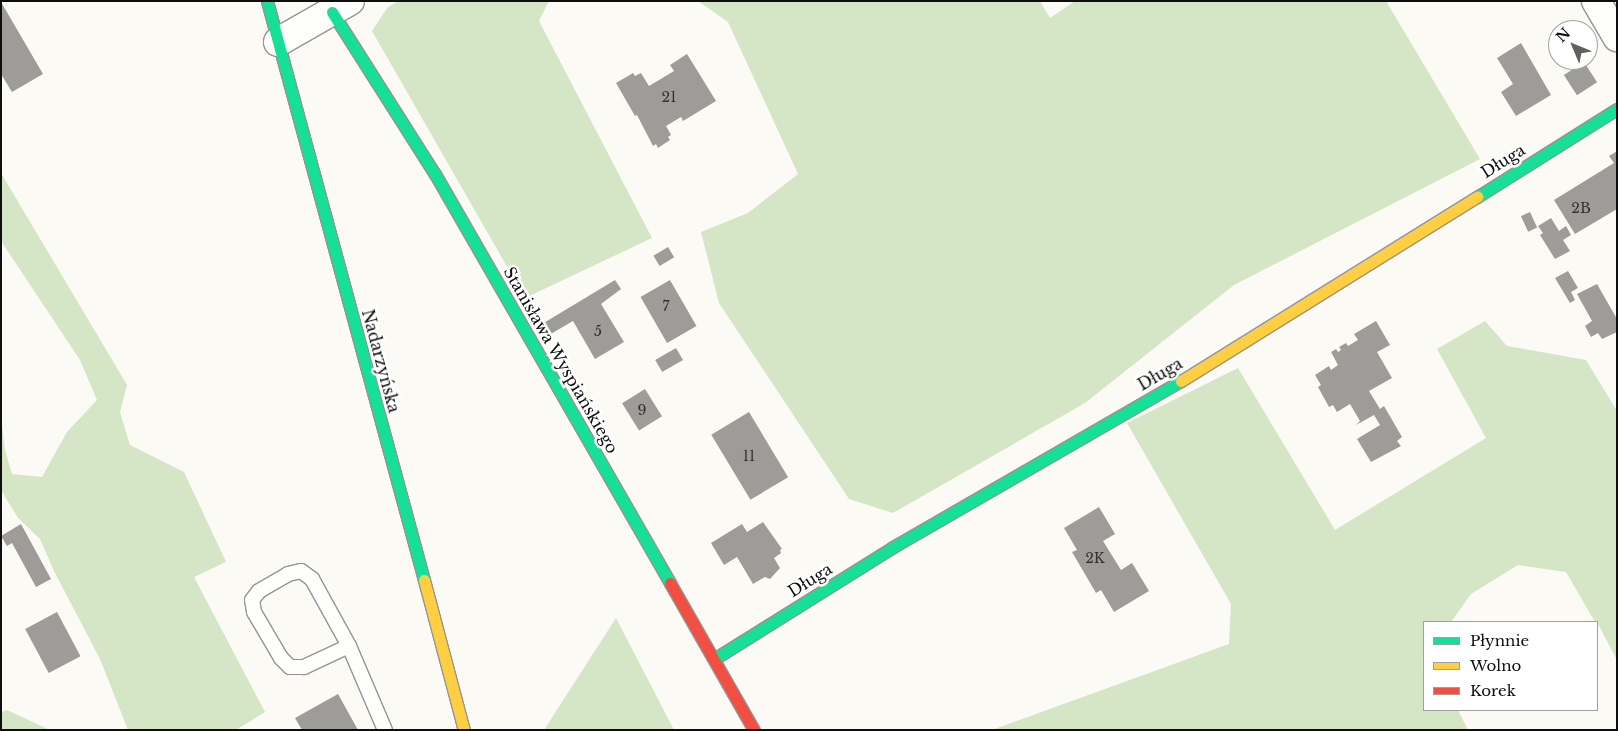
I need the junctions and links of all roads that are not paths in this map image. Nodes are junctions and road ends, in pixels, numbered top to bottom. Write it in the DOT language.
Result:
graph roads {
  1 [pos="267,1"];
  2 [pos="1596,1"];
  3 [pos="341,7"];
  4 [pos="1617,37"];
  5 [pos="278,42"];
  6 [pos="1617,109"];
  7 [pos="349,646"];
  8 [pos="714,660"];
  9 [pos="385,730"];
  10 [pos="464,730"];
  11 [pos="754,730"];
  1 -- 5 [label="street, Nadarzyńska"];
  2 -- 4 [label="street"];
  3 -- 5 [label="street"];
  3 -- 8 [label="street, Stanisława Wyspiańskiego"];
  5 -- 10 [label="street, Nadarzyńska"];
  6 -- 8 [label="street, Długa"];
  7 -- 7 [label="lane"];
  7 -- 9 [label="lane"];
  8 -- 11 [label="street, Stanisława Wyspiańskiego"];
}
